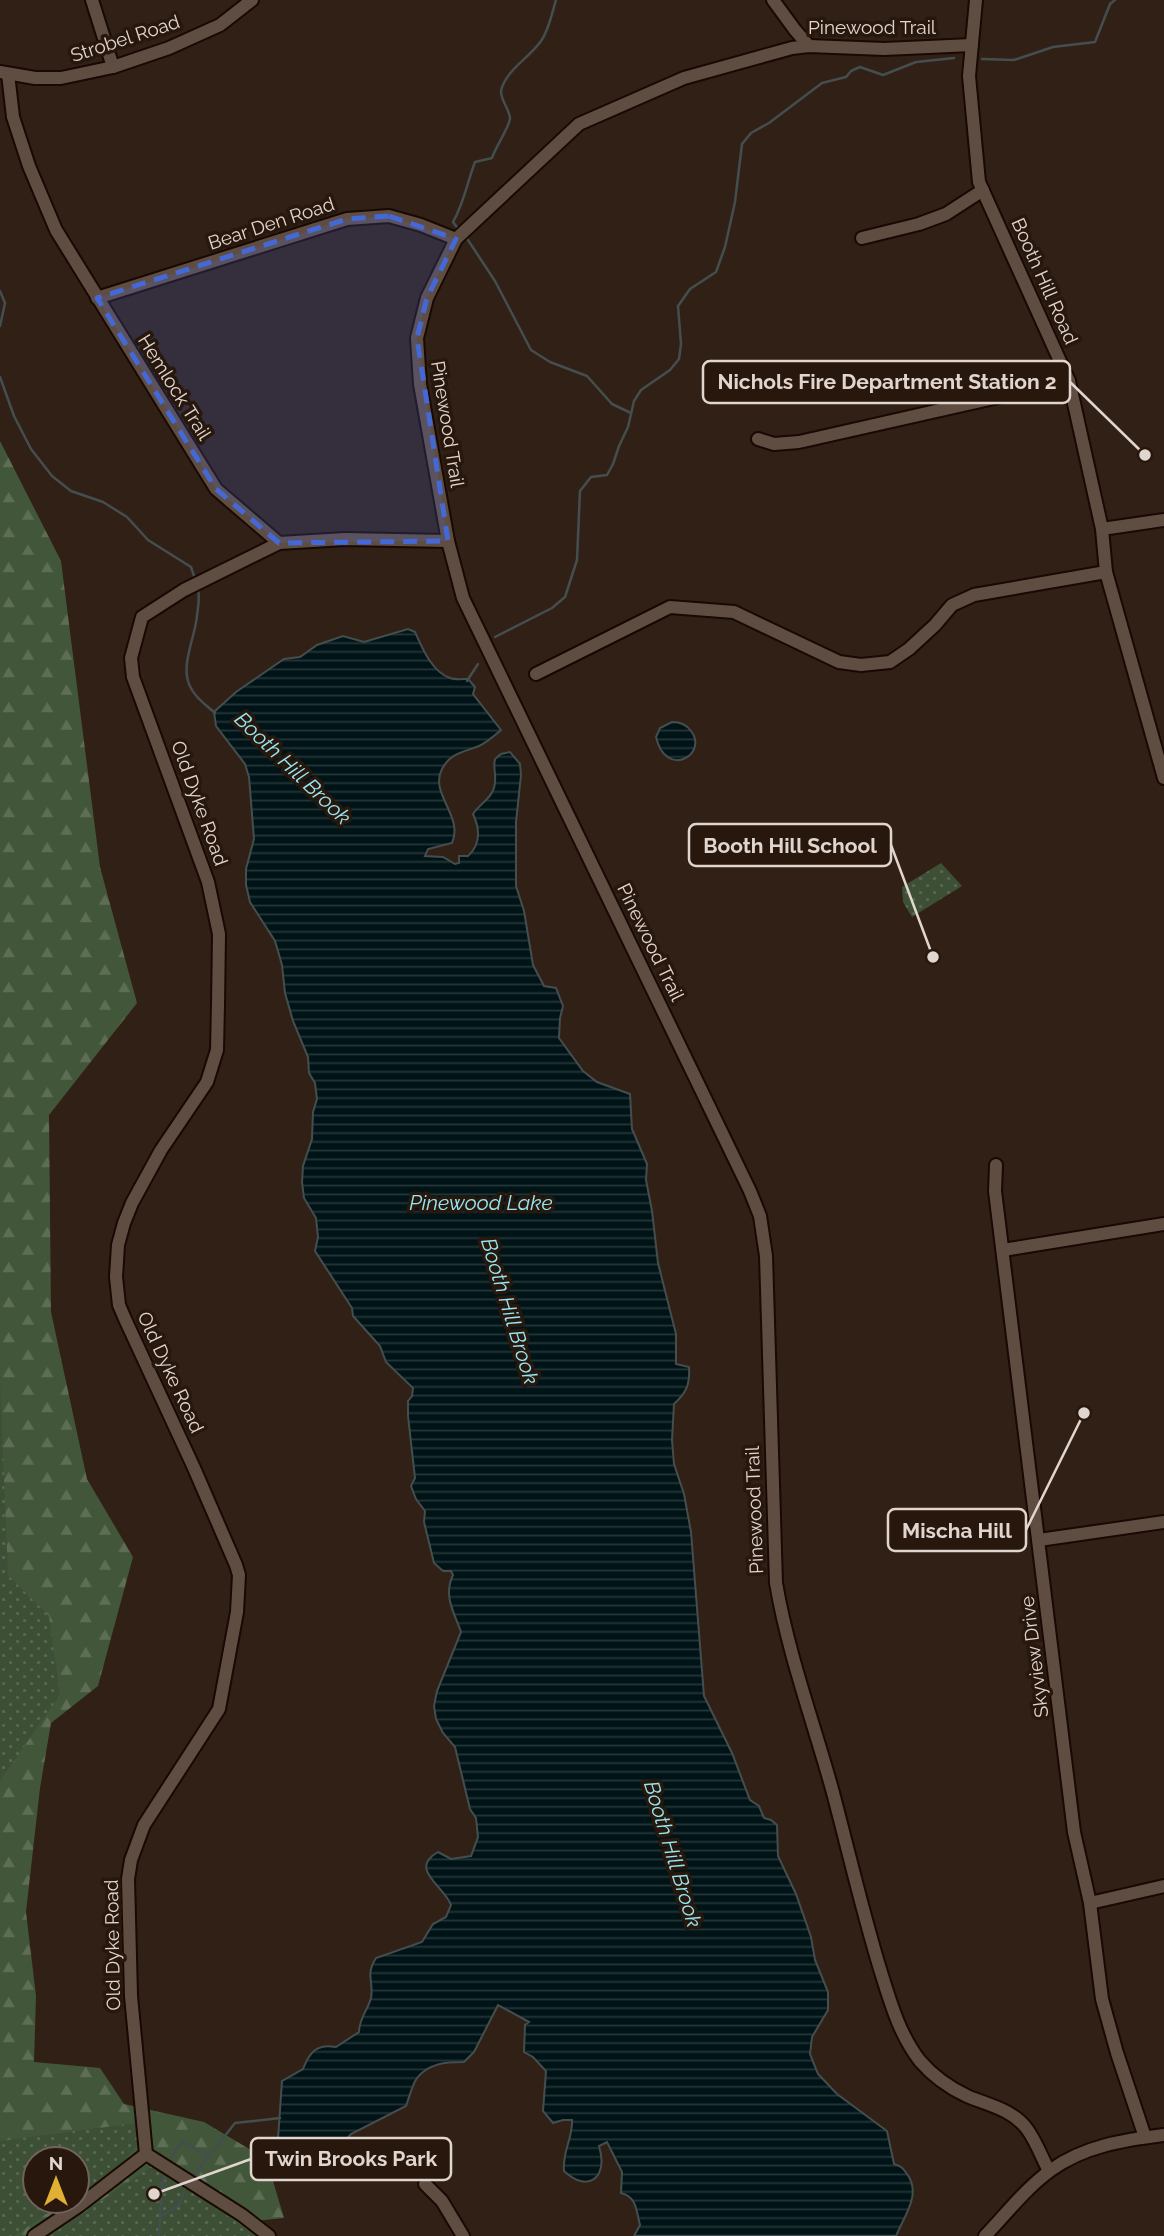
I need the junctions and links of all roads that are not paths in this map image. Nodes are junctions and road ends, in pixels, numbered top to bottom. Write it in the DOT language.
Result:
graph roads {
  1 [pos="92,0"];
  2 [pos="252,0"];
  3 [pos="773,0"];
  4 [pos="976,0"];
  5 [pos="972,45"];
  6 [pos="809,46"];
  7 [pos="113,66"];
  8 [pos="4,73"];
  9 [pos="983,190"];
  10 [pos="461,235"];
  11 [pos="862,238"];
  12 [pos="97,298"];
  13 [pos="1069,381"];
  14 [pos="758,439"];
  15 [pos="1164,520"];
  16 [pos="1102,530"];
  17 [pos="448,541"];
  18 [pos="279,543"];
  19 [pos="1106,572"];
  20 [pos="536,674"];
  21 [pos="1163,773"];
  22 [pos="996,1165"];
  23 [pos="1164,1224"];
  24 [pos="1003,1250"];
  25 [pos="1164,1522"];
  26 [pos="1039,1541"];
  27 [pos="1164,1886"];
  28 [pos="1090,1903"];
  29 [pos="1164,2135"];
  30 [pos="1145,2137"];
  31 [pos="146,2154"];
  32 [pos="1049,2171"];
  33 [pos="425,2184"];
  34 [pos="34,2236"];
  35 [pos="269,2236"];
  36 [pos="463,2236"];
  37 [pos="985,2236"];
  1 -- 7 [label="street"];
  2 -- 7 [label="street, Strobel Road"];
  3 -- 6 [label="street"];
  4 -- 5 [label="street, Booth Hill Road"];
  5 -- 6 [label="street, Pinewood Trail"];
  5 -- 9 [label="street, Booth Hill Road"];
  6 -- 10 [label="street, Pinewood Trail"];
  7 -- 8 [label="street, Strobel Road"];
  8 -- 12 [label="street, Hemlock Trail"];
  9 -- 11 [label="street"];
  9 -- 13 [label="street, Booth Hill Road"];
  10 -- 12 [label="street, Bear Den Road"];
  10 -- 17 [label="street, Pinewood Trail"];
  12 -- 18 [label="street, Hemlock Trail"];
  13 -- 14 [label="street"];
  13 -- 16 [label="street, Booth Hill Road"];
  15 -- 16 [label="street"];
  16 -- 19 [label="street, Booth Hill Road"];
  17 -- 18 [label="street"];
  17 -- 32 [label="street, Pinewood Trail"];
  18 -- 31 [label="street, Old Dyke Road"];
  19 -- 20 [label="street"];
  19 -- 21 [label="street, Booth Hill Road"];
  22 -- 24 [label="street, Skyview Drive"];
  23 -- 24 [label="street"];
  24 -- 26 [label="street, Skyview Drive"];
  25 -- 26 [label="street"];
  26 -- 28 [label="street, Skyview Drive"];
  27 -- 28 [label="street"];
  28 -- 30 [label="street, Skyview Drive"];
  29 -- 30 [label="street"];
  30 -- 32 [label="street"];
  31 -- 34 [label="street"];
  31 -- 35 [label="street"];
  32 -- 37 [label="street"];
  33 -- 36 [label="street"];
}
